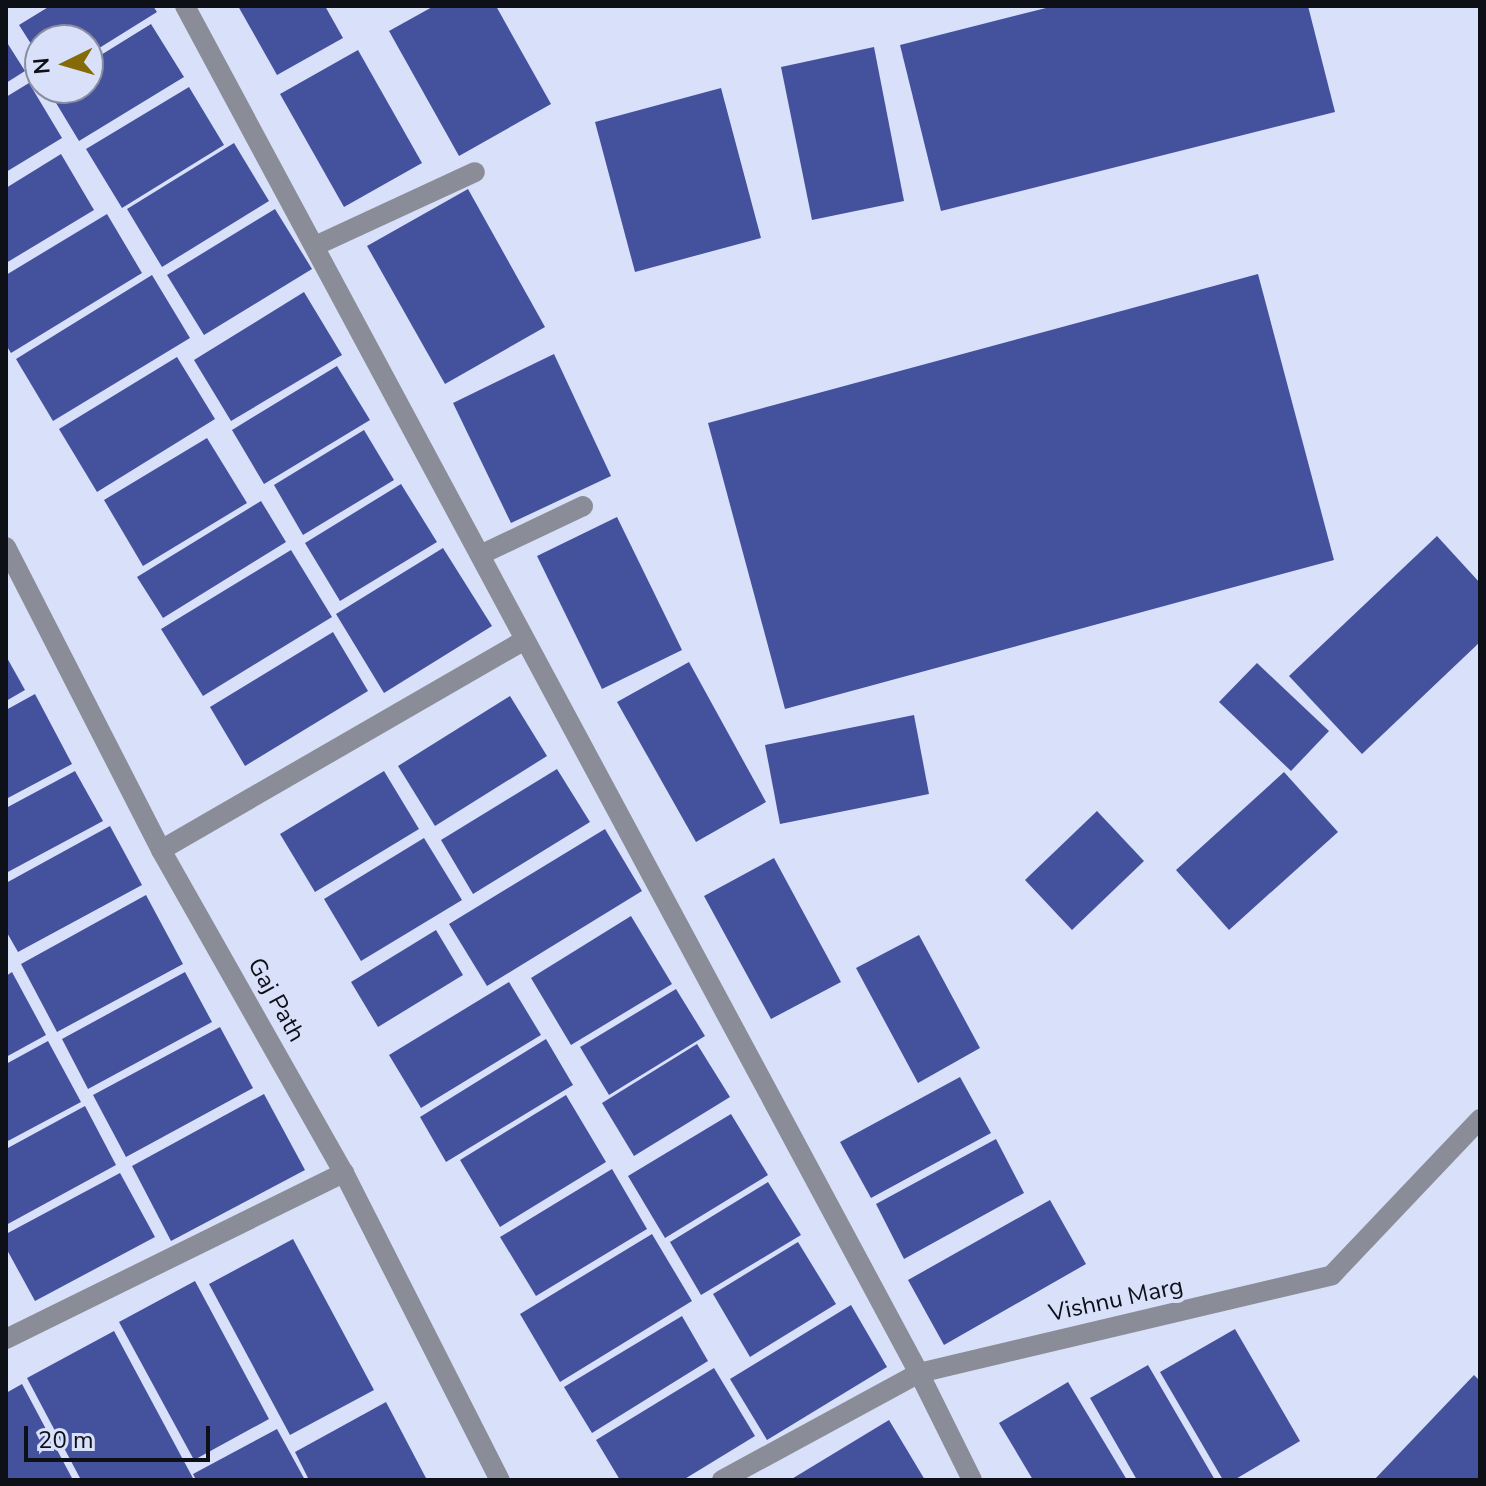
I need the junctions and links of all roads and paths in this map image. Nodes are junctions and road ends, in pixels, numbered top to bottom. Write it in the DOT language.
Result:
graph roads {
  1 [pos="185,6"];
  2 [pos="475,172"];
  3 [pos="315,246"];
  4 [pos="583,506"];
  5 [pos="6,547"];
  6 [pos="480,555"];
  7 [pos="525,640"];
  8 [pos="161,850"];
  9 [pos="1480,1119"];
  10 [pos="344,1173"];
  11 [pos="6,1339"];
  12 [pos="919,1373"];
  13 [pos="500,1480"];
  14 [pos="722,1480"];
  15 [pos="972,1480"];
  1 -- 3 [label="street"];
  2 -- 3 [label="street"];
  3 -- 6 [label="street"];
  4 -- 6 [label="street"];
  5 -- 8 [label="street, Gaj Path"];
  6 -- 7 [label="street"];
  7 -- 8 [label="street"];
  7 -- 12 [label="street"];
  8 -- 10 [label="street, Gaj Path"];
  9 -- 12 [label="street, Vishnu Marg"];
  10 -- 11 [label="street"];
  10 -- 13 [label="street, Gaj Path"];
  12 -- 14 [label="street, Vishnu Marg"];
  12 -- 15 [label="street"];
}
